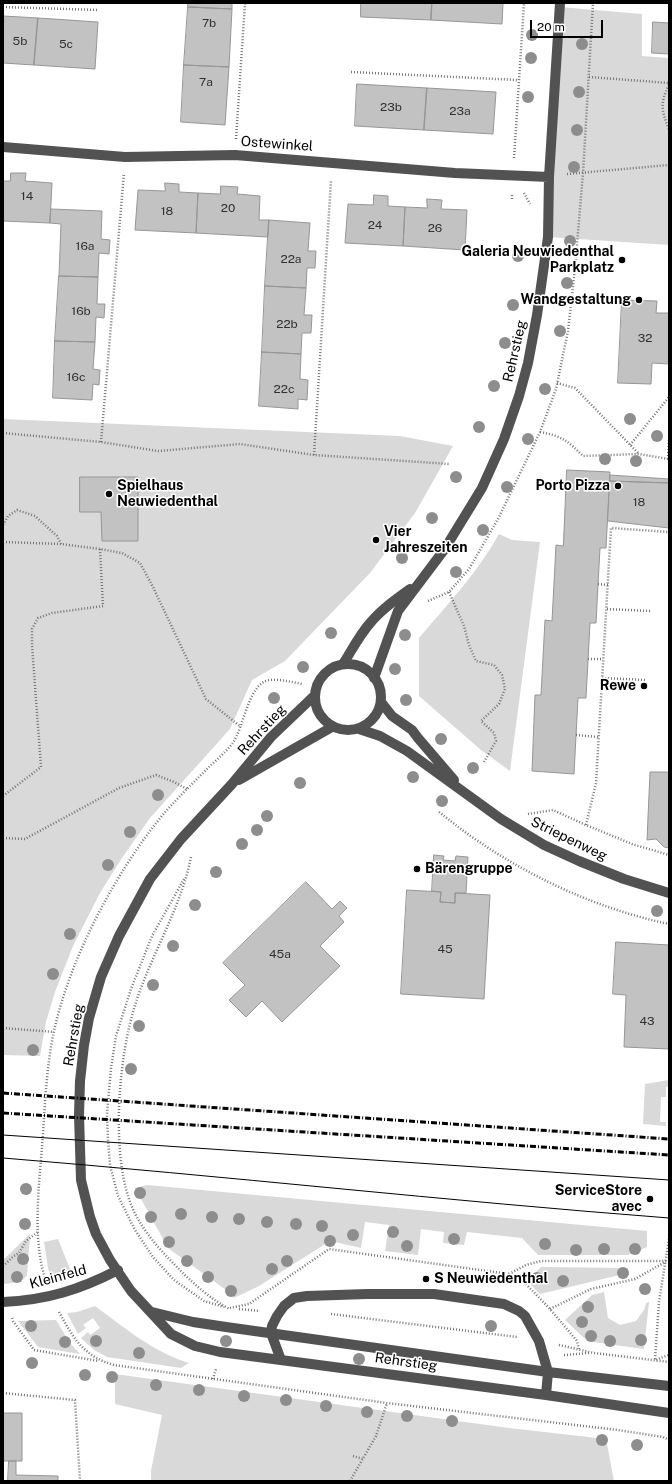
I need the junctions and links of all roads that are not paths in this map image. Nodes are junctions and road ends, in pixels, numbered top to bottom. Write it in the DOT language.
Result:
graph roads {
  1 [pos="560,3"];
  2 [pos="3,147"];
  3 [pos="549,177"];
  4 [pos="418,583"];
  5 [pos="343,664"];
  6 [pos="374,678"];
  7 [pos="314,696"];
  8 [pos="381,702"];
  9 [pos="332,727"];
  10 [pos="359,729"];
  11 [pos="232,784"];
  12 [pos="465,794"];
  13 [pos="669,893"];
  14 [pos="118,1270"];
  15 [pos="6,1302"];
  16 [pos="152,1312"];
  17 [pos="271,1333"];
  18 [pos="281,1360"];
  19 [pos="548,1372"];
  20 [pos="669,1386"];
  21 [pos="546,1395"];
  22 [pos="669,1413"];
  1 -- 3 [label="street, Rehrstieg"];
  2 -- 3 [label="street, Ostewinkel"];
  3 -- 4 [label="street, Rehrstieg"];
  4 -- 5 [label="street, Rehrstieg"];
  4 -- 6 [label="street, Rehrstieg"];
  5 -- 6 [label="street"];
  5 -- 7 [label="street"];
  6 -- 8 [label="street"];
  7 -- 9 [label="street"];
  7 -- 11 [label="street, Rehrstieg"];
  8 -- 10 [label="street"];
  8 -- 12 [label="street, Striepenweg"];
  9 -- 10 [label="street"];
  9 -- 11 [label="street, Rehrstieg"];
  10 -- 12 [label="street, Striepenweg"];
  11 -- 14 [label="street, Rehrstieg"];
  12 -- 13 [label="street, Striepenweg"];
  14 -- 15 [label="street, Kleinfeld"];
  14 -- 16 [label="street, Rehrstieg"];
  16 -- 17 [label="street, Rehrstieg"];
  16 -- 18 [label="street, Rehrstieg"];
  17 -- 18 [label="street"];
  17 -- 19 [label="street, Rehrstieg"];
  17 -- 19 [label="street"];
  18 -- 21 [label="street, Rehrstieg"];
  19 -- 20 [label="street, Rehrstieg"];
  19 -- 21 [label="street"];
  21 -- 22 [label="street, Rehrstieg"];
}
